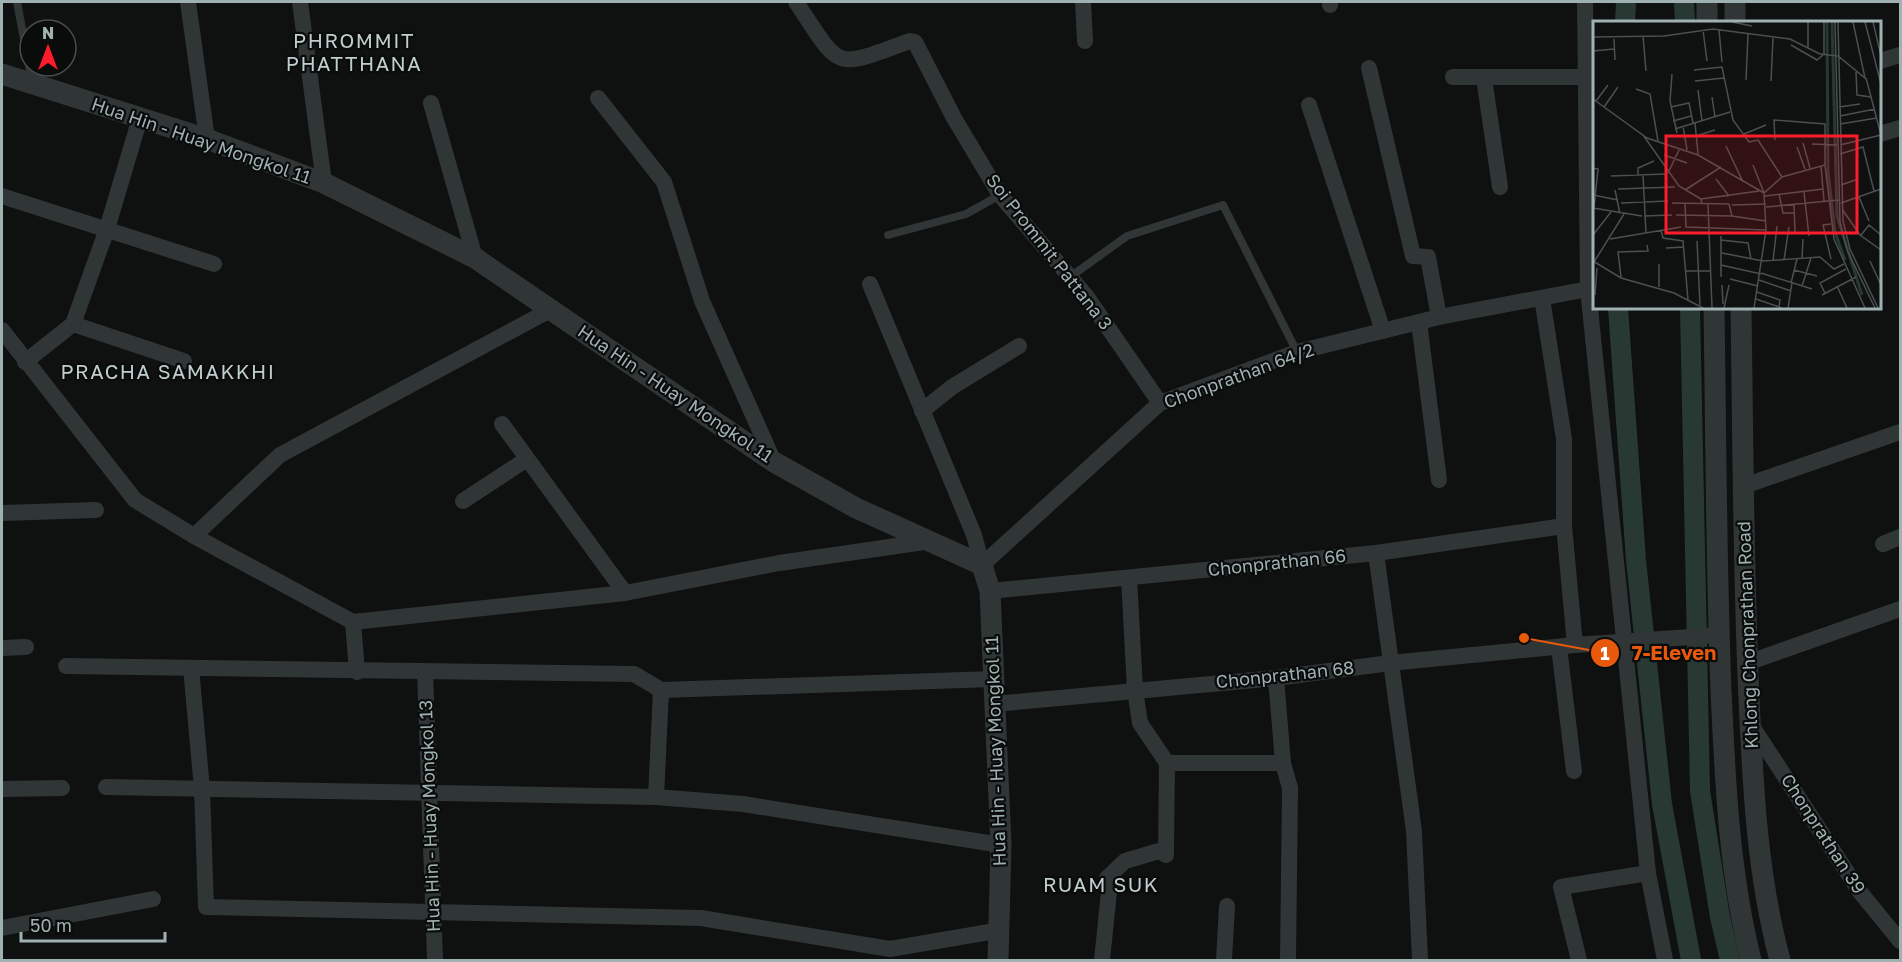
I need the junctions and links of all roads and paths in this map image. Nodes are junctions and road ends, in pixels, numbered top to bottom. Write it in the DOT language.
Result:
graph roads {
  1 [pos="17,2"];
  2 [pos="188,2"];
  3 [pos="300,2"];
  4 [pos="796,2"];
  5 [pos="1083,2"];
  6 [pos="1585,2"];
  7 [pos="1707,2"];
  8 [pos="1734,2"];
  9 [pos="1707,21"];
  10 [pos="1735,21"];
  11 [pos="1085,41"];
  12 [pos="1900,55"];
  13 [pos="1881,61"];
  14 [pos="1369,68"];
  15 [pos="2,74"];
  16 [pos="1590,76"];
  17 [pos="1453,77"];
  18 [pos="1484,78"];
  19 [pos="33,84"];
  20 [pos="598,98"];
  21 [pos="431,102"];
  22 [pos="1309,105"];
  23 [pos="140,118"];
  24 [pos="1900,128"];
  25 [pos="1881,134"];
  26 [pos="207,139"];
  27 [pos="324,183"];
  28 [pos="1500,188"];
  29 [pos="1000,195"];
  30 [pos="2,196"];
  31 [pos="107,229"];
  32 [pos="888,235"];
  33 [pos="475,258"];
  34 [pos="214,264"];
  35 [pos="1070,277"];
  36 [pos="870,284"];
  37 [pos="1588,289"];
  38 [pos="1542,298"];
  39 [pos="552,309"];
  40 [pos="1714,309"];
  41 [pos="1741,309"];
  42 [pos="1439,317"];
  43 [pos="1419,322"];
  44 [pos="73,324"];
  45 [pos="2,330"];
  46 [pos="1383,331"];
  47 [pos="1019,346"];
  48 [pos="1297,352"];
  49 [pos="184,361"];
  50 [pos="25,362"];
  51 [pos="1160,403"];
  52 [pos="922,411"];
  53 [pos="502,424"];
  54 [pos="1900,432"];
  55 [pos="527,459"];
  56 [pos="774,462"];
  57 [pos="1439,480"];
  58 [pos="1744,486"];
  59 [pos="463,501"];
  60 [pos="96,510"];
  61 [pos="2,513"];
  62 [pos="1564,526"];
  63 [pos="194,536"];
  64 [pos="1900,537"];
  65 [pos="933,541"];
  66 [pos="1883,544"];
  67 [pos="1376,553"];
  68 [pos="982,565"];
  69 [pos="1129,578"];
  70 [pos="990,591"];
  71 [pos="625,593"];
  72 [pos="1900,609"];
  73 [pos="353,622"];
  74 [pos="1719,635"];
  75 [pos="1623,641"];
  76 [pos="1567,646"];
  77 [pos="26,647"];
  78 [pos="2,648"];
  79 [pos="1390,663"];
  80 [pos="1747,663"];
  81 [pos="66,666"];
  82 [pos="191,668"];
  83 [pos="357,672"];
  84 [pos="425,672"];
  85 [pos="1276,678"];
  86 [pos="993,680"];
  87 [pos="661,690"];
  88 [pos="1135,690"];
  89 [pos="995,704"];
  90 [pos="1750,723"];
  91 [pos="1167,763"];
  92 [pos="1283,764"];
  93 [pos="1574,771"];
  94 [pos="106,787"];
  95 [pos="62,788"];
  96 [pos="2,789"];
  97 [pos="202,789"];
  98 [pos="431,792"];
  99 [pos="656,797"];
  100 [pos="1001,845"];
  101 [pos="1648,873"];
  102 [pos="153,899"];
  103 [pos="1227,906"];
  104 [pos="434,910"];
  105 [pos="2,928"];
  106 [pos="1001,930"];
  107 [pos="1900,941"];
  108 [pos="435,960"];
  109 [pos="998,960"];
  110 [pos="1102,960"];
  111 [pos="1224,960"];
  112 [pos="1288,960"];
  113 [pos="1420,960"];
  114 [pos="1579,960"];
  115 [pos="1665,960"];
  116 [pos="1751,960"];
  117 [pos="1780,960"];
  1 -- 19 [label="lane"];
  2 -- 26 [label="street"];
  3 -- 27 [label="street"];
  4 -- 29 [label="street, Soi Prommit Pattana 3"];
  5 -- 11 [label="street"];
  6 -- 16 [label="street"];
  7 -- 9 [label="street"];
  8 -- 10 [label="street"];
  12 -- 13 [label="street"];
  14 -- 42 [label="street"];
  15 -- 19 [label="street, Hua Hin - Huay Mongkol 11"];
  16 -- 18 [label="street"];
  16 -- 37 [label="street"];
  17 -- 18 [label="street"];
  18 -- 28 [label="street"];
  19 -- 23 [label="street, Hua Hin - Huay Mongkol 11"];
  20 -- 56 [label="street"];
  21 -- 33 [label="street"];
  22 -- 46 [label="street"];
  23 -- 26 [label="street, Hua Hin - Huay Mongkol 11"];
  23 -- 31 [label="street"];
  24 -- 25 [label="street"];
  26 -- 27 [label="street, Hua Hin - Huay Mongkol 11"];
  27 -- 33 [label="street, Hua Hin - Huay Mongkol 11"];
  29 -- 32 [label="lane"];
  29 -- 35 [label="street, Soi Prommit Pattana 3"];
  30 -- 31 [label="street"];
  31 -- 34 [label="street"];
  31 -- 44 [label="street"];
  33 -- 39 [label="street, Hua Hin - Huay Mongkol 11"];
  35 -- 48 [label="lane"];
  35 -- 51 [label="street, Soi Prommit Pattana 3"];
  36 -- 52 [label="street"];
  37 -- 38 [label="street, Chonprathan 64/2"];
  37 -- 75 [label="street"];
  38 -- 42 [label="street, Chonprathan 64/2"];
  38 -- 62 [label="street"];
  39 -- 56 [label="street, Hua Hin - Huay Mongkol 11"];
  39 -- 63 [label="street"];
  40 -- 74 [label="street, Khlong Chonprathan Road"];
  41 -- 58 [label="street, Khlong Chonprathan Road"];
  42 -- 43 [label="street, Chonprathan 64/2"];
  43 -- 46 [label="street, Chonprathan 64/2"];
  43 -- 57 [label="street"];
  44 -- 49 [label="street"];
  44 -- 50 [label="street"];
  45 -- 50 [label="street"];
  46 -- 48 [label="street, Chonprathan 64/2"];
  47 -- 52 [label="street"];
  48 -- 51 [label="street, Chonprathan 64/2"];
  50 -- 63 [label="street"];
  51 -- 68 [label="street, Chonprathan 64/2"];
  52 -- 68 [label="street"];
  53 -- 55 [label="street"];
  54 -- 58 [label="street"];
  55 -- 59 [label="street"];
  55 -- 71 [label="street"];
  56 -- 65 [label="street, Hua Hin - Huay Mongkol 11"];
  58 -- 80 [label="street, Khlong Chonprathan Road"];
  60 -- 61 [label="street"];
  62 -- 67 [label="street, Chonprathan 66"];
  62 -- 76 [label="street"];
  63 -- 73 [label="street"];
  64 -- 66 [label="street"];
  65 -- 68 [label="street, Hua Hin - Huay Mongkol 11"];
  65 -- 71 [label="street"];
  67 -- 69 [label="street, Chonprathan 66"];
  67 -- 79 [label="street"];
  68 -- 70 [label="street, Hua Hin - Huay Mongkol 11"];
  69 -- 70 [label="street, Chonprathan 66"];
  69 -- 88 [label="street"];
  70 -- 86 [label="street, Hua Hin - Huay Mongkol 11"];
  71 -- 73 [label="street"];
  72 -- 80 [label="street"];
  73 -- 83 [label="street"];
  74 -- 75 [label="street, Chonprathan 68"];
  74 -- 116 [label="street, Khlong Chonprathan Road"];
  75 -- 76 [label="street, Chonprathan 68"];
  75 -- 101 [label="street"];
  76 -- 79 [label="street, Chonprathan 68"];
  76 -- 93 [label="street"];
  77 -- 78 [label="street"];
  79 -- 85 [label="street, Chonprathan 68"];
  79 -- 113 [label="street"];
  80 -- 90 [label="street, Khlong Chonprathan Road"];
  81 -- 82 [label="street"];
  82 -- 83 [label="street"];
  82 -- 97 [label="street"];
  83 -- 84 [label="street"];
  84 -- 87 [label="street"];
  84 -- 98 [label="street, Hua Hin - Huay Mongkol 13"];
  85 -- 88 [label="street, Chonprathan 68"];
  85 -- 92 [label="street"];
  86 -- 87 [label="street"];
  86 -- 89 [label="street, Hua Hin - Huay Mongkol 11"];
  87 -- 99 [label="street"];
  88 -- 89 [label="street, Chonprathan 68"];
  88 -- 91 [label="street"];
  89 -- 100 [label="street, Hua Hin - Huay Mongkol 11"];
  90 -- 107 [label="street, Chonprathan 39"];
  90 -- 117 [label="street, Khlong Chonprathan Road"];
  91 -- 92 [label="street"];
  91 -- 110 [label="street"];
  92 -- 112 [label="street"];
  94 -- 97 [label="street"];
  95 -- 96 [label="street"];
  97 -- 98 [label="street"];
  97 -- 104 [label="street"];
  98 -- 99 [label="street"];
  98 -- 104 [label="street, Hua Hin - Huay Mongkol 13"];
  99 -- 100 [label="street"];
  100 -- 106 [label="street, Hua Hin - Huay Mongkol 11"];
  101 -- 114 [label="street"];
  101 -- 115 [label="street"];
  102 -- 105 [label="street"];
  103 -- 111 [label="street"];
  104 -- 106 [label="street"];
  104 -- 108 [label="street, Hua Hin - Huay Mongkol 13"];
  106 -- 109 [label="street, Hua Hin - Huay Mongkol 11"];
}
